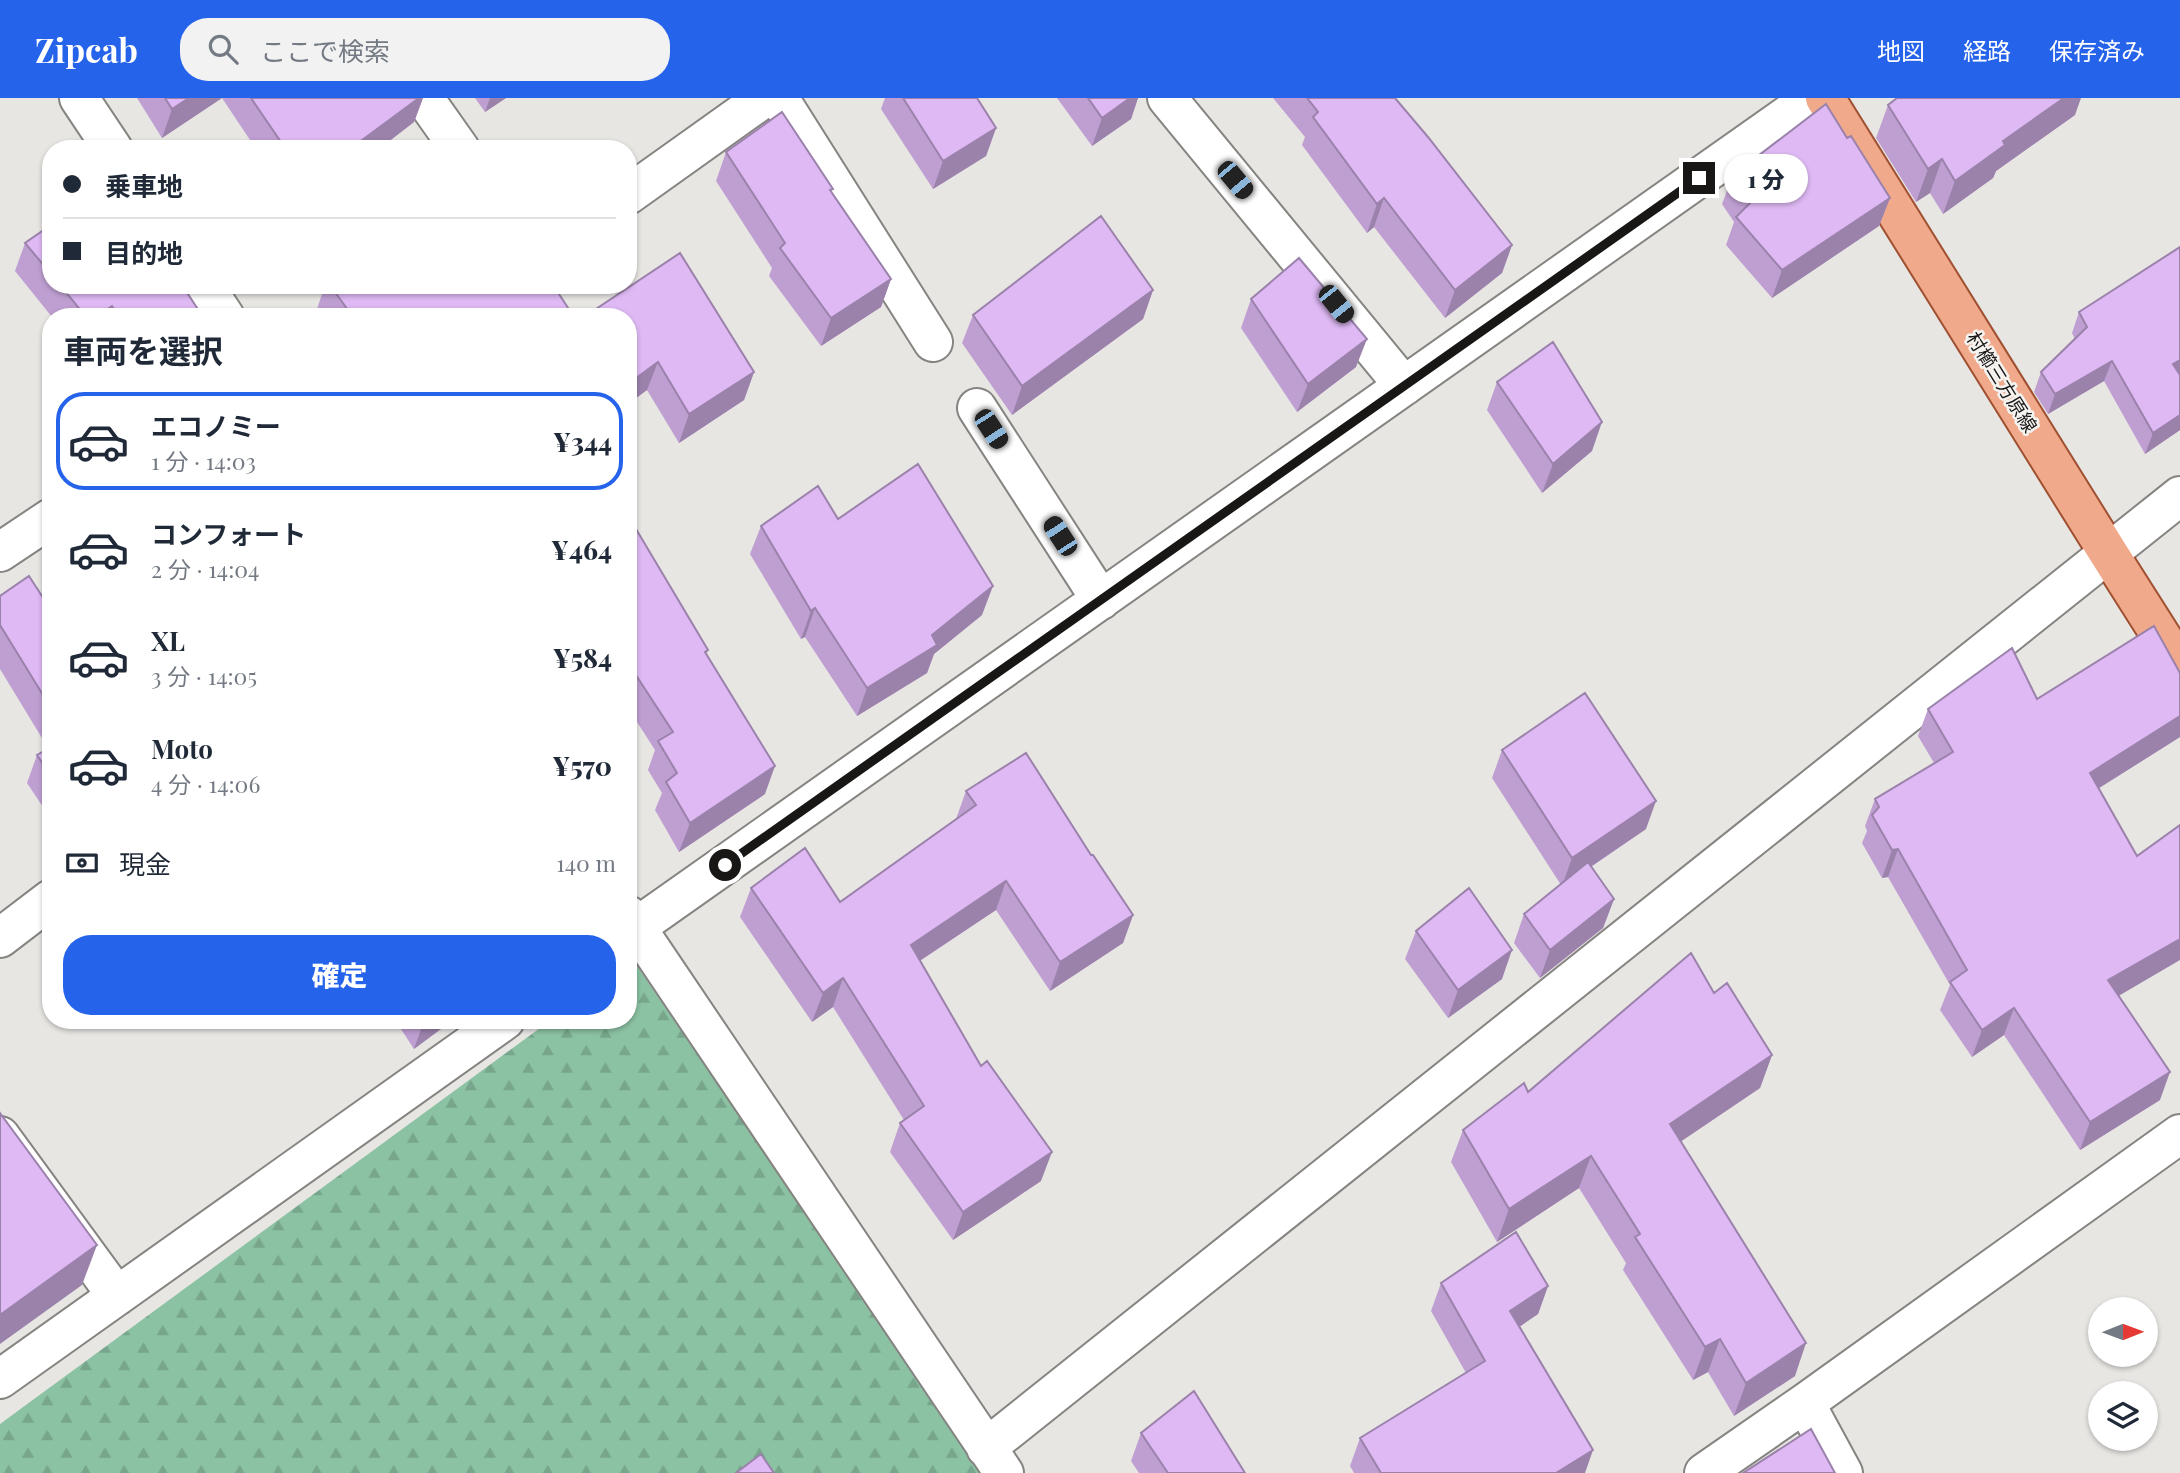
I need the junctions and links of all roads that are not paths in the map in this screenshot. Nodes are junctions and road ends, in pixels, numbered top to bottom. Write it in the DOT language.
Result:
graph roads {
  1 [pos="79,98"];
  2 [pos="424,98"];
  3 [pos="764,98"];
  4 [pos="779,98"];
  5 [pos="1167,98"];
  6 [pos="1812,98"];
  7 [pos="1825,98"];
  8 [pos="107,140"];
  9 [pos="454,140"];
  10 [pos="637,189"];
  11 [pos="933,342"];
  12 [pos="1404,386"];
  13 [pos="977,408"];
  14 [pos="2180,496"];
  15 [pos="42,524"];
  16 [pos="0,552"];
  17 [pos="2109,554"];
  18 [pos="1101,600"];
  19 [pos="2180,666"];
  20 [pos="42,906"];
  21 [pos="637,921"];
  22 [pos="637,934"];
  23 [pos="0,938"];
  24 [pos="492,1029"];
  25 [pos="2180,1134"];
  26 [pos="0,1136"];
  27 [pos="117,1296"];
  28 [pos="0,1380"];
  29 [pos="1805,1403"];
  30 [pos="995,1460"];
  31 [pos="1704,1473"];
  32 [pos="1843,1473"];
  1 -- 8 [label="street"];
  2 -- 9 [label="street"];
  3 -- 10 [label="street"];
  4 -- 11 [label="street"];
  5 -- 12 [label="street"];
  6 -- 12 [label="street"];
  7 -- 17 [label="main road, 村櫛三方原線"];
  12 -- 18 [label="street"];
  13 -- 18 [label="street"];
  14 -- 17 [label="street"];
  15 -- 16 [label="street"];
  17 -- 19 [label="main road, 村櫛三方原線"];
  17 -- 30 [label="street"];
  18 -- 21 [label="street"];
  20 -- 23 [label="street"];
  22 -- 30 [label="street"];
  24 -- 27 [label="street"];
  25 -- 29 [label="street"];
  26 -- 27 [label="street"];
  27 -- 28 [label="street"];
  29 -- 31 [label="street"];
  29 -- 32 [label="street"];
}
